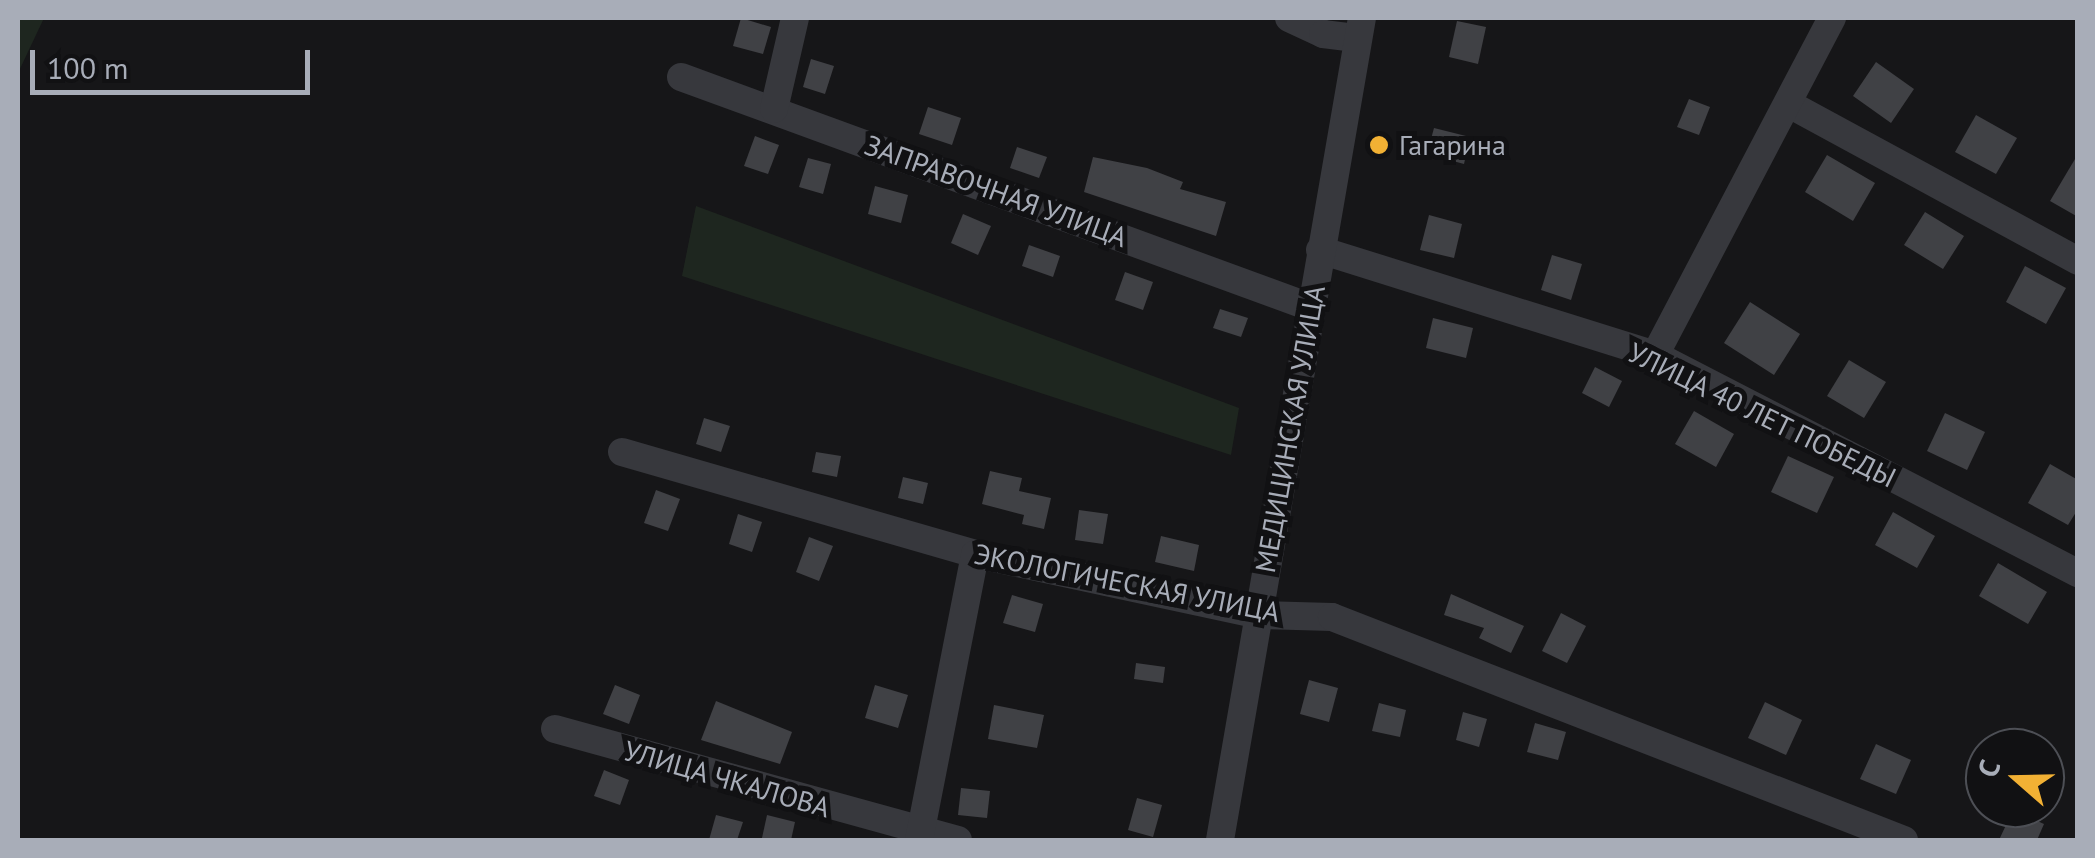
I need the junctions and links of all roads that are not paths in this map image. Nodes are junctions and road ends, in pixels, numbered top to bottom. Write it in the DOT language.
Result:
graph roads {
  1 [pos="795,18"];
  2 [pos="1289,18"];
  3 [pos="1832,18"];
  4 [pos="1360,28"];
  5 [pos="680,77"];
  6 [pos="1788,104"];
  7 [pos="774,110"];
  8 [pos="1320,250"];
  9 [pos="2078,260"];
  10 [pos="1310,307"];
  11 [pos="1654,356"];
  12 [pos="622,452"];
  13 [pos="975,554"];
  14 [pos="2078,573"];
  15 [pos="1259,616"];
  16 [pos="555,729"];
  17 [pos="920,837"];
  18 [pos="958,840"];
  19 [pos="1220,840"];
  20 [pos="1904,840"];
  1 -- 7 [label="street"];
  2 -- 4 [label="street"];
  3 -- 6 [label="street"];
  4 -- 8 [label="street, МЕДИЦИНСКАЯ УЛИЦА"];
  5 -- 7 [label="street, ЗАПРАВОЧНАЯ УЛИЦА"];
  6 -- 9 [label="street"];
  6 -- 11 [label="street"];
  7 -- 10 [label="street, ЗАПРАВОЧНАЯ УЛИЦА"];
  8 -- 10 [label="street, МЕДИЦИНСКАЯ УЛИЦА"];
  8 -- 11 [label="street, УЛИЦА 40 ЛЕТ ПОБЕДЫ"];
  10 -- 15 [label="street, МЕДИЦИНСКАЯ УЛИЦА"];
  11 -- 14 [label="street, УЛИЦА 40 ЛЕТ ПОБЕДЫ"];
  12 -- 13 [label="street, ЭКОЛОГИЧЕСКАЯ УЛИЦА"];
  13 -- 15 [label="street, ЭКОЛОГИЧЕСКАЯ УЛИЦА"];
  13 -- 17 [label="street"];
  15 -- 19 [label="street, МЕДИЦИНСКАЯ УЛИЦА"];
  15 -- 20 [label="street, ЭКОЛОГИЧЕСКАЯ УЛИЦА"];
  16 -- 17 [label="street, УЛИЦА ЧКАЛОВА"];
  17 -- 18 [label="street, УЛИЦА ЧКАЛОВА"];
}
